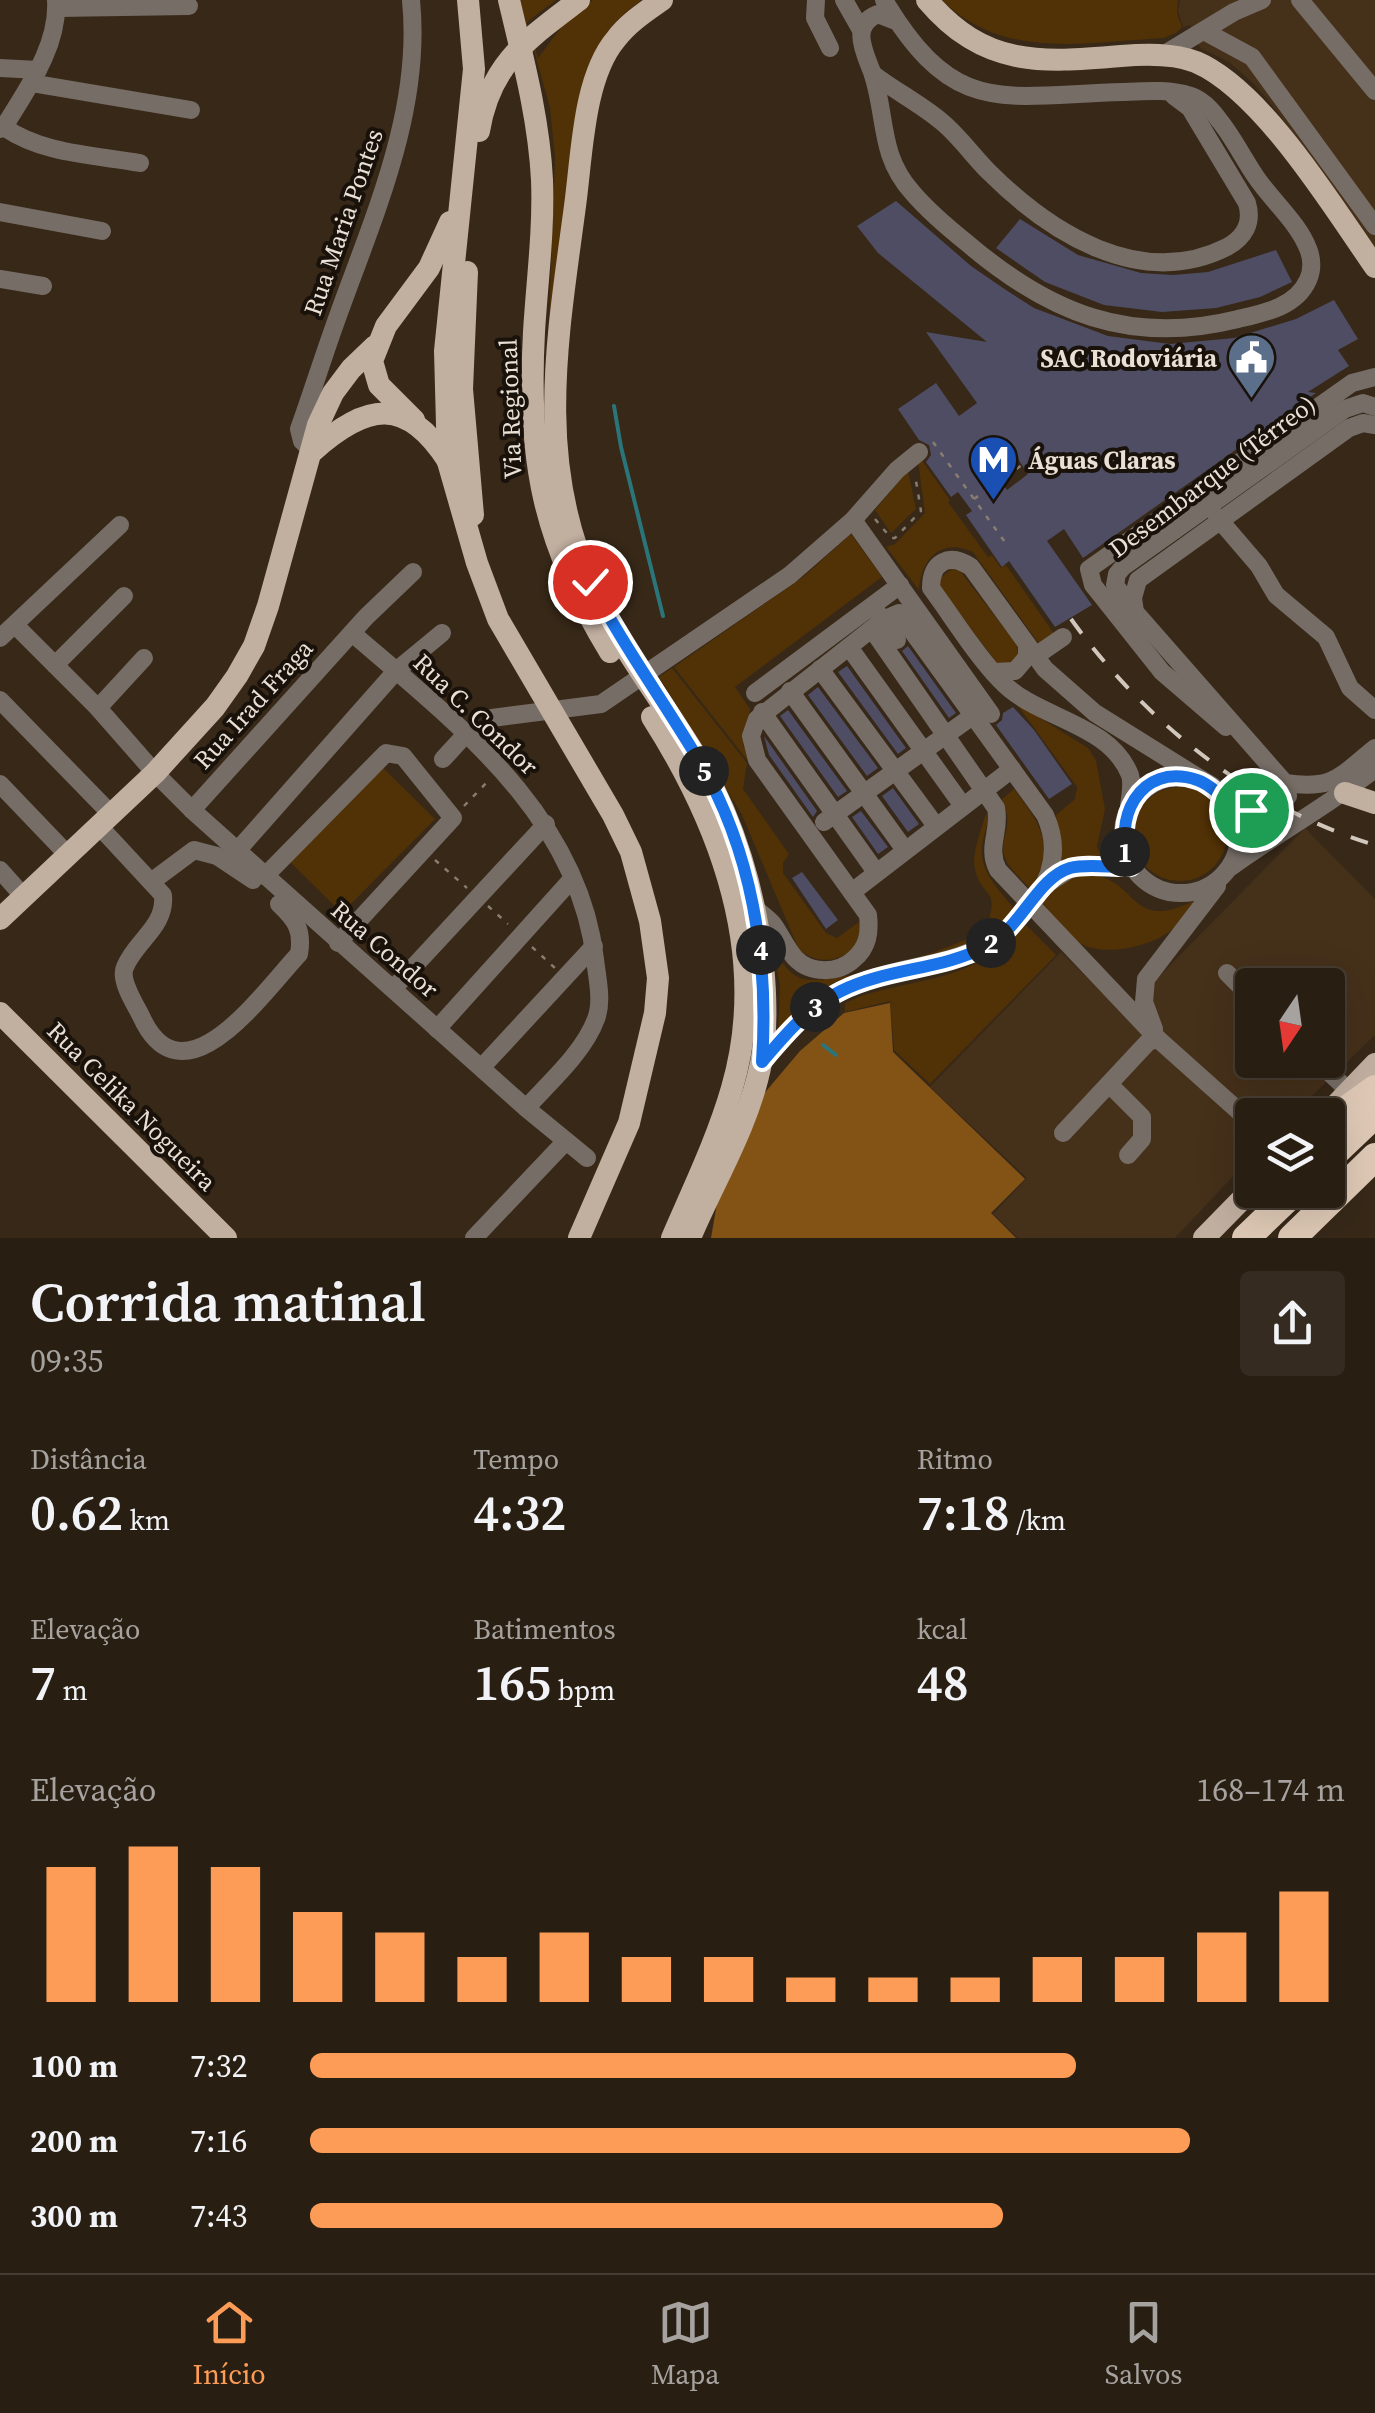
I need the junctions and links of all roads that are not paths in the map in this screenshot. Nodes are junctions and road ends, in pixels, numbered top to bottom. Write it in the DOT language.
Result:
graph roads {
  1 [pos="411,0"];
  2 [pos="468,0"];
  3 [pos="509,0"];
  4 [pos="579,0"];
  5 [pos="662,0"];
  6 [pos="816,0"];
  7 [pos="844,0"];
  8 [pos="884,0"];
  9 [pos="927,0"];
  10 [pos="1262,0"];
  11 [pos="1300,0"];
  12 [pos="56,4"];
  13 [pos="190,6"];
  14 [pos="896,20"];
  15 [pos="860,30"];
  16 [pos="1204,32"];
  17 [pos="830,48"];
  18 [pos="1163,55"];
  19 [pos="0,68"];
  20 [pos="873,74"];
  21 [pos="34,77"];
  22 [pos="1375,91"];
  23 [pos="1168,92"];
  24 [pos="190,110"];
  25 [pos="2,128"];
  26 [pos="140,163"];
  27 [pos="457,208"];
  28 [pos="0,212"];
  29 [pos="1375,226"];
  30 [pos="102,231"];
  31 [pos="1375,267"];
  32 [pos="0,279"];
  33 [pos="43,286"];
  34 [pos="376,346"];
  35 [pos="1375,377"];
  36 [pos="533,392"];
  37 [pos="1375,408"];
  38 [pos="414,420"];
  39 [pos="1375,426"];
  40 [pos="313,451"];
  41 [pos="556,456"];
  42 [pos="448,462"];
  43 [pos="910,463"];
  44 [pos="1209,506"];
  45 [pos="1221,522"];
  46 [pos="856,523"];
  47 [pos="120,525"];
  48 [pos="478,563"];
  49 [pos="413,572"];
  50 [pos="900,585"];
  51 [pos="124,596"];
  52 [pos="1136,612"];
  53 [pos="876,618"];
  54 [pos="16,626"];
  55 [pos="352,633"];
  56 [pos="442,634"];
  57 [pos="1063,637"];
  58 [pos="0,638"];
  59 [pos="897,640"];
  60 [pos="849,647"];
  61 [pos="1030,652"];
  62 [pos="144,658"];
  63 [pos="55,665"];
  64 [pos="820,669"];
  65 [pos="396,672"];
  66 [pos="993,672"];
  67 [pos="790,691"];
  68 [pos="755,693"];
  69 [pos="0,700"];
  70 [pos="98,708"];
  71 [pos="1375,710"];
  72 [pos="762,712"];
  73 [pos="983,712"];
  74 [pos="530,714"];
  75 [pos="492,718"];
  76 [pos="947,733"];
  77 [pos="533,734"];
  78 [pos="465,735"];
  79 [pos="1253,747"];
  80 [pos="1375,748"];
  81 [pos="924,751"];
  82 [pos="444,758"];
  83 [pos="1375,769"];
  84 [pos="1012,770"];
  85 [pos="895,771"];
  86 [pos="155,773"];
  87 [pos="1286,782"];
  88 [pos="0,784"];
  89 [pos="1212,786"];
  90 [pos="986,788"];
  91 [pos="1344,793"];
  92 [pos="865,794"];
  93 [pos="1227,800"];
  94 [pos="1375,803"];
  95 [pos="963,806"];
  96 [pos="1130,806"];
  97 [pos="192,810"];
  98 [pos="831,818"];
  99 [pos="106,820"];
  100 [pos="546,824"];
  101 [pos="936,826"];
  102 [pos="905,850"];
  103 [pos="237,851"];
  104 [pos="68,855"];
  105 [pos="1131,867"];
  106 [pos="0,870"];
  107 [pos="876,872"];
  108 [pos="1225,874"];
  109 [pos="264,876"];
  110 [pos="572,880"];
  111 [pos="151,882"];
  112 [pos="1043,887"];
  113 [pos="852,892"];
  114 [pos="24,897"];
  115 [pos="755,908"];
  116 [pos="0,919"];
  117 [pos="338,942"];
  118 [pos="594,946"];
  119 [pos="1227,973"];
  120 [pos="1235,981"];
  121 [pos="393,989"];
  122 [pos="0,1014"];
  123 [pos="437,1029"];
  124 [pos="1158,1038"];
  125 [pos="762,1062"];
  126 [pos="1375,1064"];
  127 [pos="482,1067"];
  128 [pos="1109,1084"];
  129 [pos="1362,1090"];
  130 [pos="526,1108"];
  131 [pos="1235,1108"];
  132 [pos="1375,1114"];
  133 [pos="1063,1134"];
  134 [pos="566,1141"];
  135 [pos="1345,1143"];
  136 [pos="1128,1155"];
  137 [pos="587,1158"];
  138 [pos="1368,1165"];
  139 [pos="1235,1206"];
  140 [pos="1277,1208"];
  141 [pos="694,1234"];
  142 [pos="226,1238"];
  143 [pos="474,1238"];
  144 [pos="579,1238"];
  145 [pos="672,1238"];
  146 [pos="1204,1238"];
  147 [pos="1246,1238"];
  148 [pos="1292,1238"];
  1 -- 40 [label="street, Rua Maria Pontes"];
  2 -- 27 [label="main road"];
  3 -- 36 [label="main road, Via Regional"];
  4 -- 48 [label="main road"];
  5 -- 41 [label="main road"];
  6 -- 17 [label="street"];
  7 -- 15 [label="street"];
  8 -- 14 [label="street"];
  9 -- 18 [label="main road"];
  10 -- 16 [label="street"];
  11 -- 22 [label="street"];
  12 -- 13 [label="street"];
  12 -- 21 [label="street"];
  14 -- 15 [label="street"];
  14 -- 23 [label="street"];
  15 -- 20 [label="street"];
  16 -- 18 [label="street"];
  16 -- 29 [label="street"];
  18 -- 31 [label="main road"];
  19 -- 21 [label="street"];
  20 -- 23 [label="street"];
  20 -- 23 [label="street"];
  21 -- 24 [label="street"];
  21 -- 25 [label="street"];
  25 -- 26 [label="street"];
  27 -- 34 [label="main road"];
  27 -- 42 [label="main road"];
  28 -- 30 [label="street"];
  32 -- 33 [label="street"];
  34 -- 38 [label="main road"];
  34 -- 40 [label="main road"];
  35 -- 79 [label="street"];
  36 -- 41 [label="main road"];
  36 -- 145 [label="main road, Via Regional"];
  37 -- 44 [label="street, Desembarque (Térreo)"];
  38 -- 40 [label="main road"];
  38 -- 42 [label="main road"];
  39 -- 45 [label="street, Desembarque (Térreo)"];
  40 -- 86 [label="main road"];
  41 -- 115 [label="main road"];
  42 -- 48 [label="main road"];
  43 -- 46 [label="street"];
  44 -- 45 [label="street"];
  44 -- 52 [label="street, Desembarque (Térreo)"];
  45 -- 52 [label="street, Desembarque (Térreo)"];
  45 -- 71 [label="street"];
  46 -- 50 [label="street"];
  46 -- 74 [label="street"];
  47 -- 54 [label="street"];
  48 -- 144 [label="main road"];
  49 -- 55 [label="street, Rua Irad Fraga"];
  50 -- 53 [label="street"];
  50 -- 73 [label="street"];
  51 -- 63 [label="street"];
  52 -- 79 [label="street, Desembarque (Térreo)"];
  53 -- 59 [label="street"];
  53 -- 60 [label="street"];
  53 -- 68 [label="street"];
  53 -- 73 [label="street"];
  53 -- 76 [label="street"];
  54 -- 58 [label="street"];
  54 -- 63 [label="street, Rua Condor"];
  55 -- 65 [label="street, Rua C. Condor"];
  55 -- 97 [label="street, Rua Irad Fraga"];
  56 -- 65 [label="street"];
  57 -- 61 [label="street"];
  60 -- 64 [label="street"];
  60 -- 81 [label="street"];
  61 -- 66 [label="street"];
  61 -- 66 [label="street"];
  61 -- 89 [label="street"];
  62 -- 70 [label="street"];
  63 -- 70 [label="street, Rua Condor"];
  64 -- 67 [label="street"];
  64 -- 85 [label="street"];
  65 -- 78 [label="street, Rua C. Condor"];
  65 -- 103 [label="street"];
  66 -- 96 [label="street"];
  67 -- 72 [label="street"];
  67 -- 92 [label="street"];
  69 -- 99 [label="street"];
  70 -- 86 [label="street, Rua Condor"];
  72 -- 98 [label="street"];
  72 -- 113 [label="street"];
  73 -- 76 [label="street"];
  73 -- 84 [label="street"];
  74 -- 75 [label="street"];
  74 -- 77 [label="street"];
  76 -- 81 [label="street"];
  76 -- 90 [label="street"];
  78 -- 82 [label="street"];
  78 -- 100 [label="street, Rua C. Condor"];
  79 -- 87 [label="street"];
  80 -- 87 [label="street"];
  81 -- 85 [label="street"];
  81 -- 95 [label="street"];
  83 -- 91 [label="street"];
  84 -- 90 [label="street"];
  84 -- 112 [label="street"];
  85 -- 92 [label="street"];
  85 -- 101 [label="street"];
  86 -- 97 [label="street, Rua Condor"];
  86 -- 99 [label="main road"];
  87 -- 93 [label="street"];
  88 -- 104 [label="street"];
  89 -- 93 [label="street"];
  89 -- 96 [label="street"];
  90 -- 95 [label="street"];
  90 -- 124 [label="street"];
  91 -- 94 [label="main road"];
  91 -- 108 [label="street"];
  92 -- 98 [label="street"];
  92 -- 102 [label="street"];
  93 -- 108 [label="street"];
  95 -- 101 [label="street"];
  96 -- 105 [label="street"];
  97 -- 103 [label="street, Rua Condor"];
  98 -- 107 [label="street"];
  99 -- 104 [label="main road"];
  99 -- 111 [label="street"];
  100 -- 110 [label="street, Rua C. Condor"];
  100 -- 121 [label="street"];
  101 -- 102 [label="street"];
  102 -- 107 [label="street"];
  103 -- 109 [label="street, Rua Condor"];
  104 -- 114 [label="main road"];
  105 -- 108 [label="street"];
  105 -- 112 [label="street"];
  106 -- 114 [label="street"];
  107 -- 113 [label="street"];
  108 -- 124 [label="street"];
  109 -- 117 [label="street, Rua Condor"];
  109 -- 117 [label="street"];
  110 -- 118 [label="street, Rua C. Condor"];
  110 -- 123 [label="street"];
  111 -- 111 [label="street"];
  112 -- 125 [label="street"];
  113 -- 115 [label="street"];
  114 -- 116 [label="main road"];
  115 -- 125 [label="main road"];
  117 -- 121 [label="street, Rua Condor"];
  118 -- 127 [label="street"];
  118 -- 130 [label="street, Rua C. Condor"];
  119 -- 120 [label="street"];
  121 -- 123 [label="street, Rua Condor"];
  122 -- 142 [label="main road, Rua Celika Nogueira"];
  123 -- 127 [label="street, Rua Condor"];
  124 -- 128 [label="street"];
  124 -- 131 [label="street"];
  125 -- 141 [label="main road"];
  126 -- 129 [label="main road"];
  127 -- 130 [label="street, Rua Condor"];
  128 -- 133 [label="street"];
  128 -- 136 [label="street"];
  130 -- 134 [label="street, Rua Condor"];
  132 -- 135 [label="highway"];
  134 -- 137 [label="street, Rua Condor"];
  134 -- 143 [label="street"];
  138 -- 148 [label="highway"];
  139 -- 146 [label="main road"];
  140 -- 147 [label="highway"];
}
